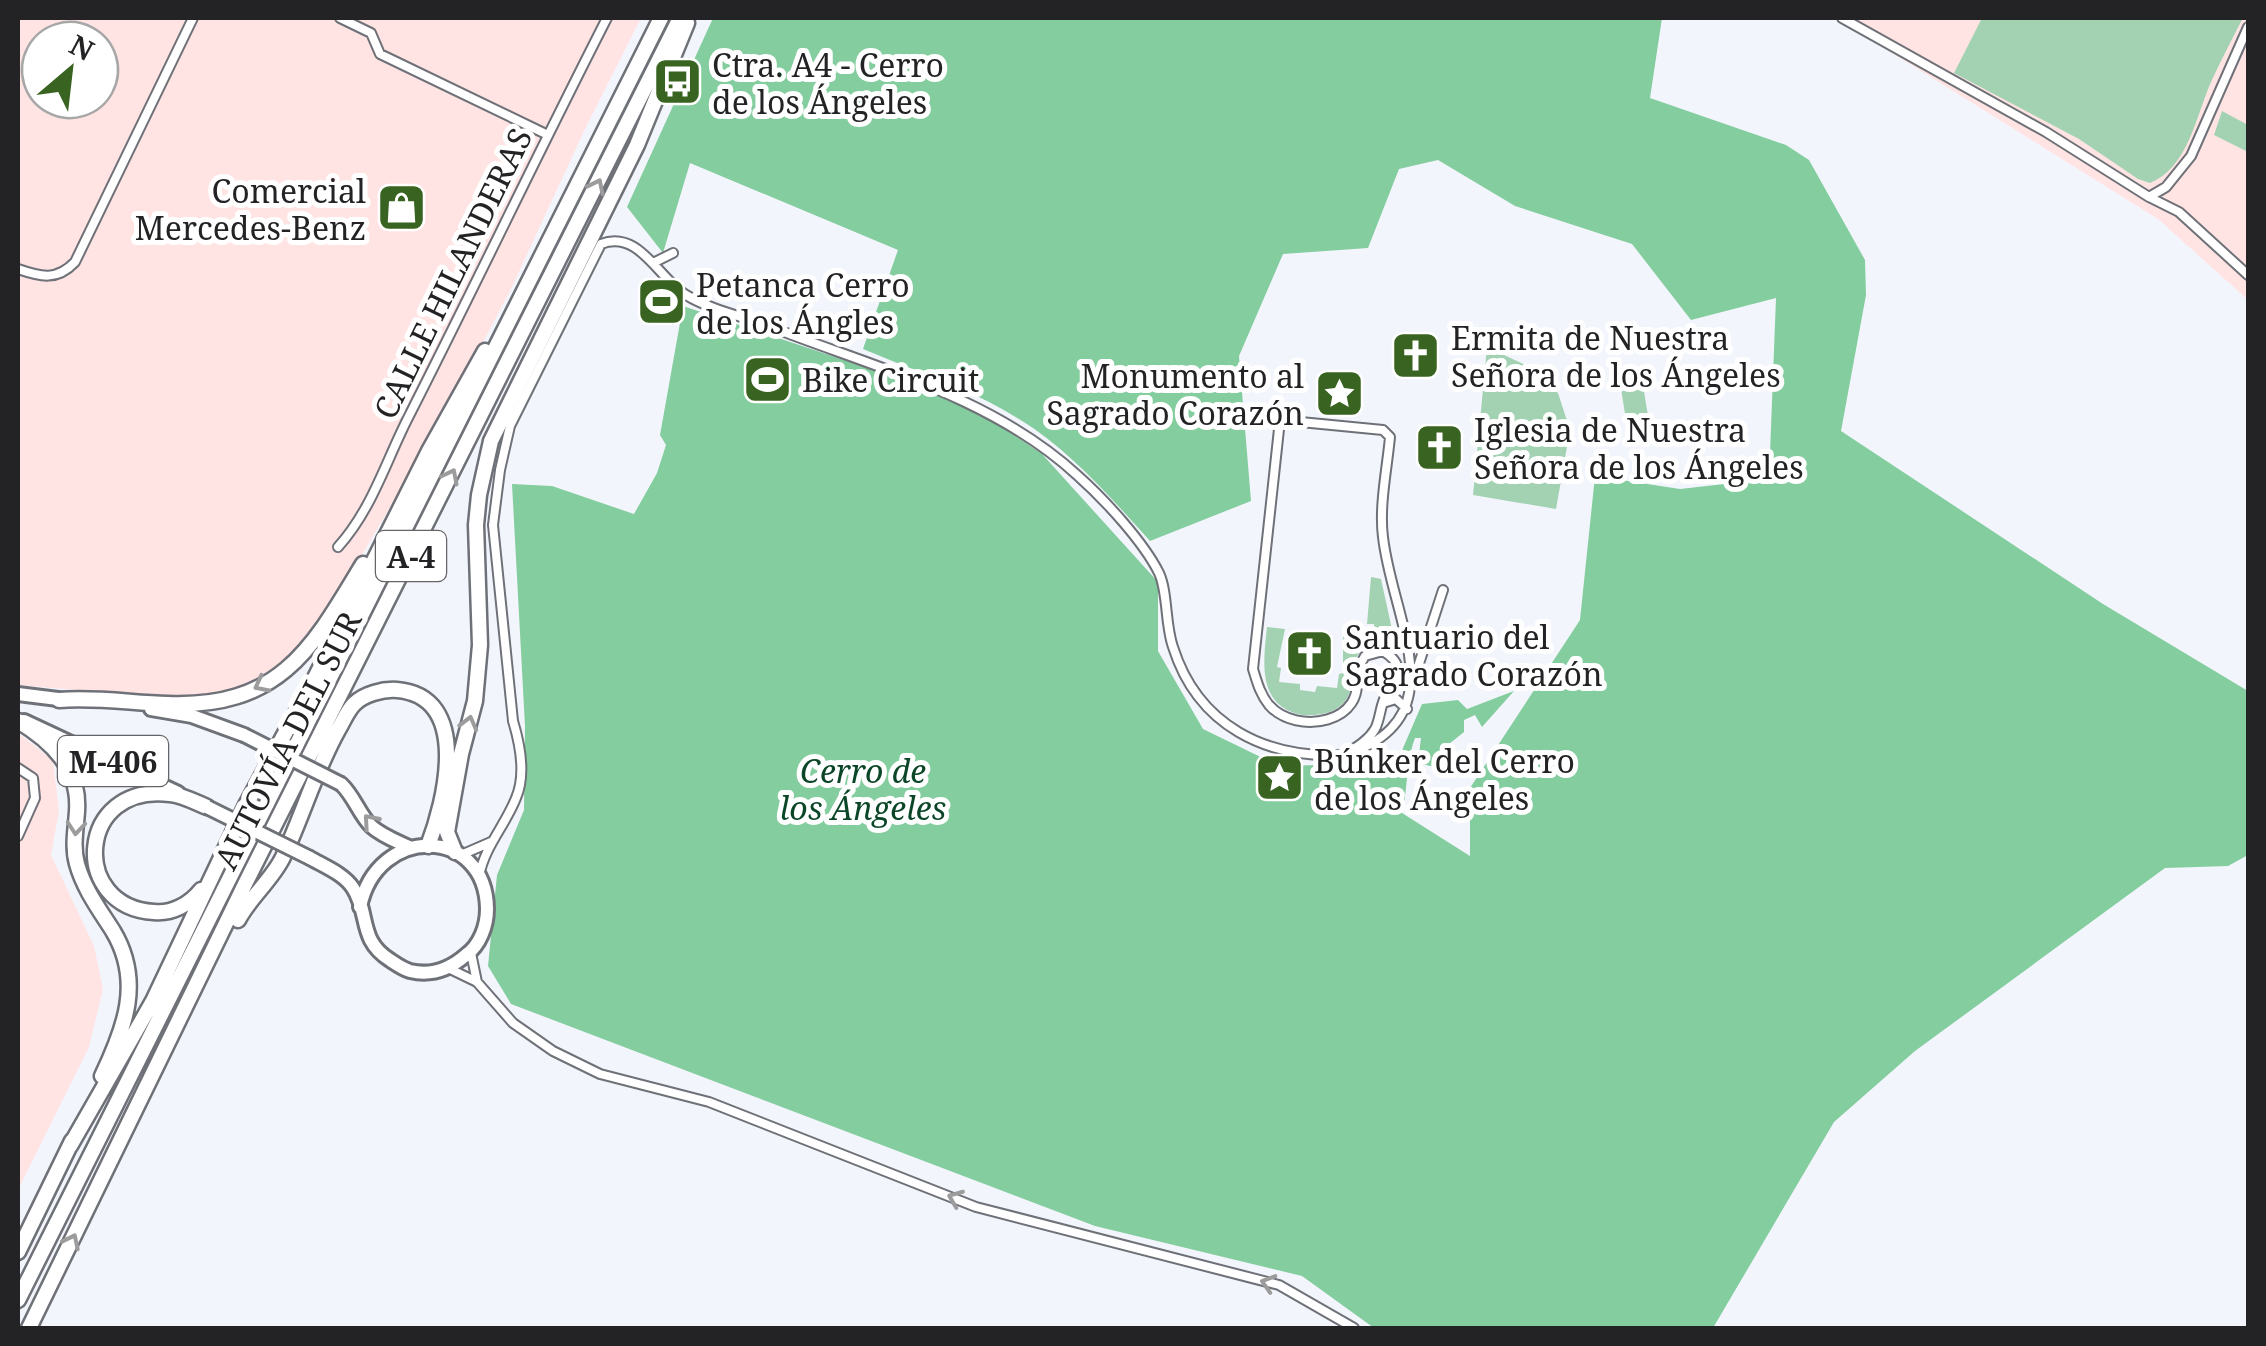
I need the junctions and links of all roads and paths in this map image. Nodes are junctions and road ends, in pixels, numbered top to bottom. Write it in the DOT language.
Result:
graph roads {
  1 [pos="193,18"];
  2 [pos="340,18"];
  3 [pos="607,18"];
  4 [pos="660,18"];
  5 [pos="680,18"];
  6 [pos="690,18"];
  7 [pos="1842,18"];
  8 [pos="2248,27"];
  9 [pos="548,135"];
  10 [pos="2149,197"];
  11 [pos="673,253"];
  12 [pos="652,263"];
  13 [pos="18,268"];
  14 [pos="2248,275"];
  15 [pos="504,327"];
  16 [pos="405,500"];
  17 [pos="338,547"];
  18 [pos="1443,590"];
  19 [pos="1394,684"];
  20 [pos="1412,685"];
  21 [pos="18,694"];
  22 [pos="60,700"];
  23 [pos="1382,703"];
  24 [pos="1407,709"];
  25 [pos="18,719"];
  26 [pos="1344,755"];
  27 [pos="18,768"];
  28 [pos="207,807"];
  29 [pos="18,836"];
  30 [pos="491,842"];
  31 [pos="428,846"];
  32 [pos="409,848"];
  33 [pos="458,854"];
  34 [pos="213,873"];
  35 [pos="480,876"];
  36 [pos="360,908"];
  37 [pos="471,952"];
  38 [pos="448,968"];
  39 [pos="477,982"];
  40 [pos="143,1096"];
  41 [pos="70,1146"];
  42 [pos="18,1252"];
  43 [pos="18,1300"];
  44 [pos="29,1328"];
  45 [pos="1354,1328"];
  1 -- 13 [label="street"];
  2 -- 9 [label="street"];
  3 -- 9 [label="street, CALLE HILANDERAS"];
  4 -- 15 [label="highway, AUTOVÍA DEL SUR / A-4"];
  40 -- 5 [label="highway, AUTOVÍA DEL SUR / A-4, one-way"];
  33 -- 6 [label="highway, one-way"];
  7 -- 10 [label="street"];
  8 -- 10 [label="street"];
  9 -- 17 [label="street, CALLE HILANDERAS"];
  10 -- 14 [label="street"];
  11 -- 12 [label="street"];
  12 -- 26 [label="street"];
  12 -- 30 [label="street"];
  15 -- 16 [label="highway"];
  15 -- 43 [label="highway, AUTOVÍA DEL SUR / A-4"];
  16 -- 22 [label="highway, one-way"];
  16 -- 34 [label="highway"];
  18 -- 20 [label="street"];
  19 -- 20 [label="street"];
  19 -- 20 [label="street"];
  19 -- 23 [label="street"];
  20 -- 24 [label="street"];
  21 -- 22 [label="highway, M-406"];
  32 -- 22 [label="highway, M-406, one-way, bridge"];
  23 -- 24 [label="street"];
  23 -- 26 [label="street"];
  24 -- 26 [label="street"];
  25 -- 28 [label="highway, M-406"];
  25 -- 41 [label="highway, one-way"];
  27 -- 29 [label="street"];
  28 -- 34 [label="highway"];
  28 -- 36 [label="highway, M-406, bridge"];
  30 -- 33 [label="street"];
  30 -- 35 [label="street"];
  31 -- 32 [label="highway"];
  31 -- 33 [label="highway"];
  31 -- 40 [label="highway"];
  32 -- 36 [label="highway"];
  33 -- 35 [label="highway"];
  34 -- 41 [label="highway"];
  35 -- 37 [label="highway"];
  36 -- 38 [label="highway, M-406"];
  37 -- 38 [label="highway"];
  37 -- 39 [label="street"];
  38 -- 39 [label="street"];
  45 -- 39 [label="street, one-way"];
  44 -- 40 [label="highway, AUTOVÍA DEL SUR / A-4, one-way"];
  41 -- 42 [label="highway"];
}
